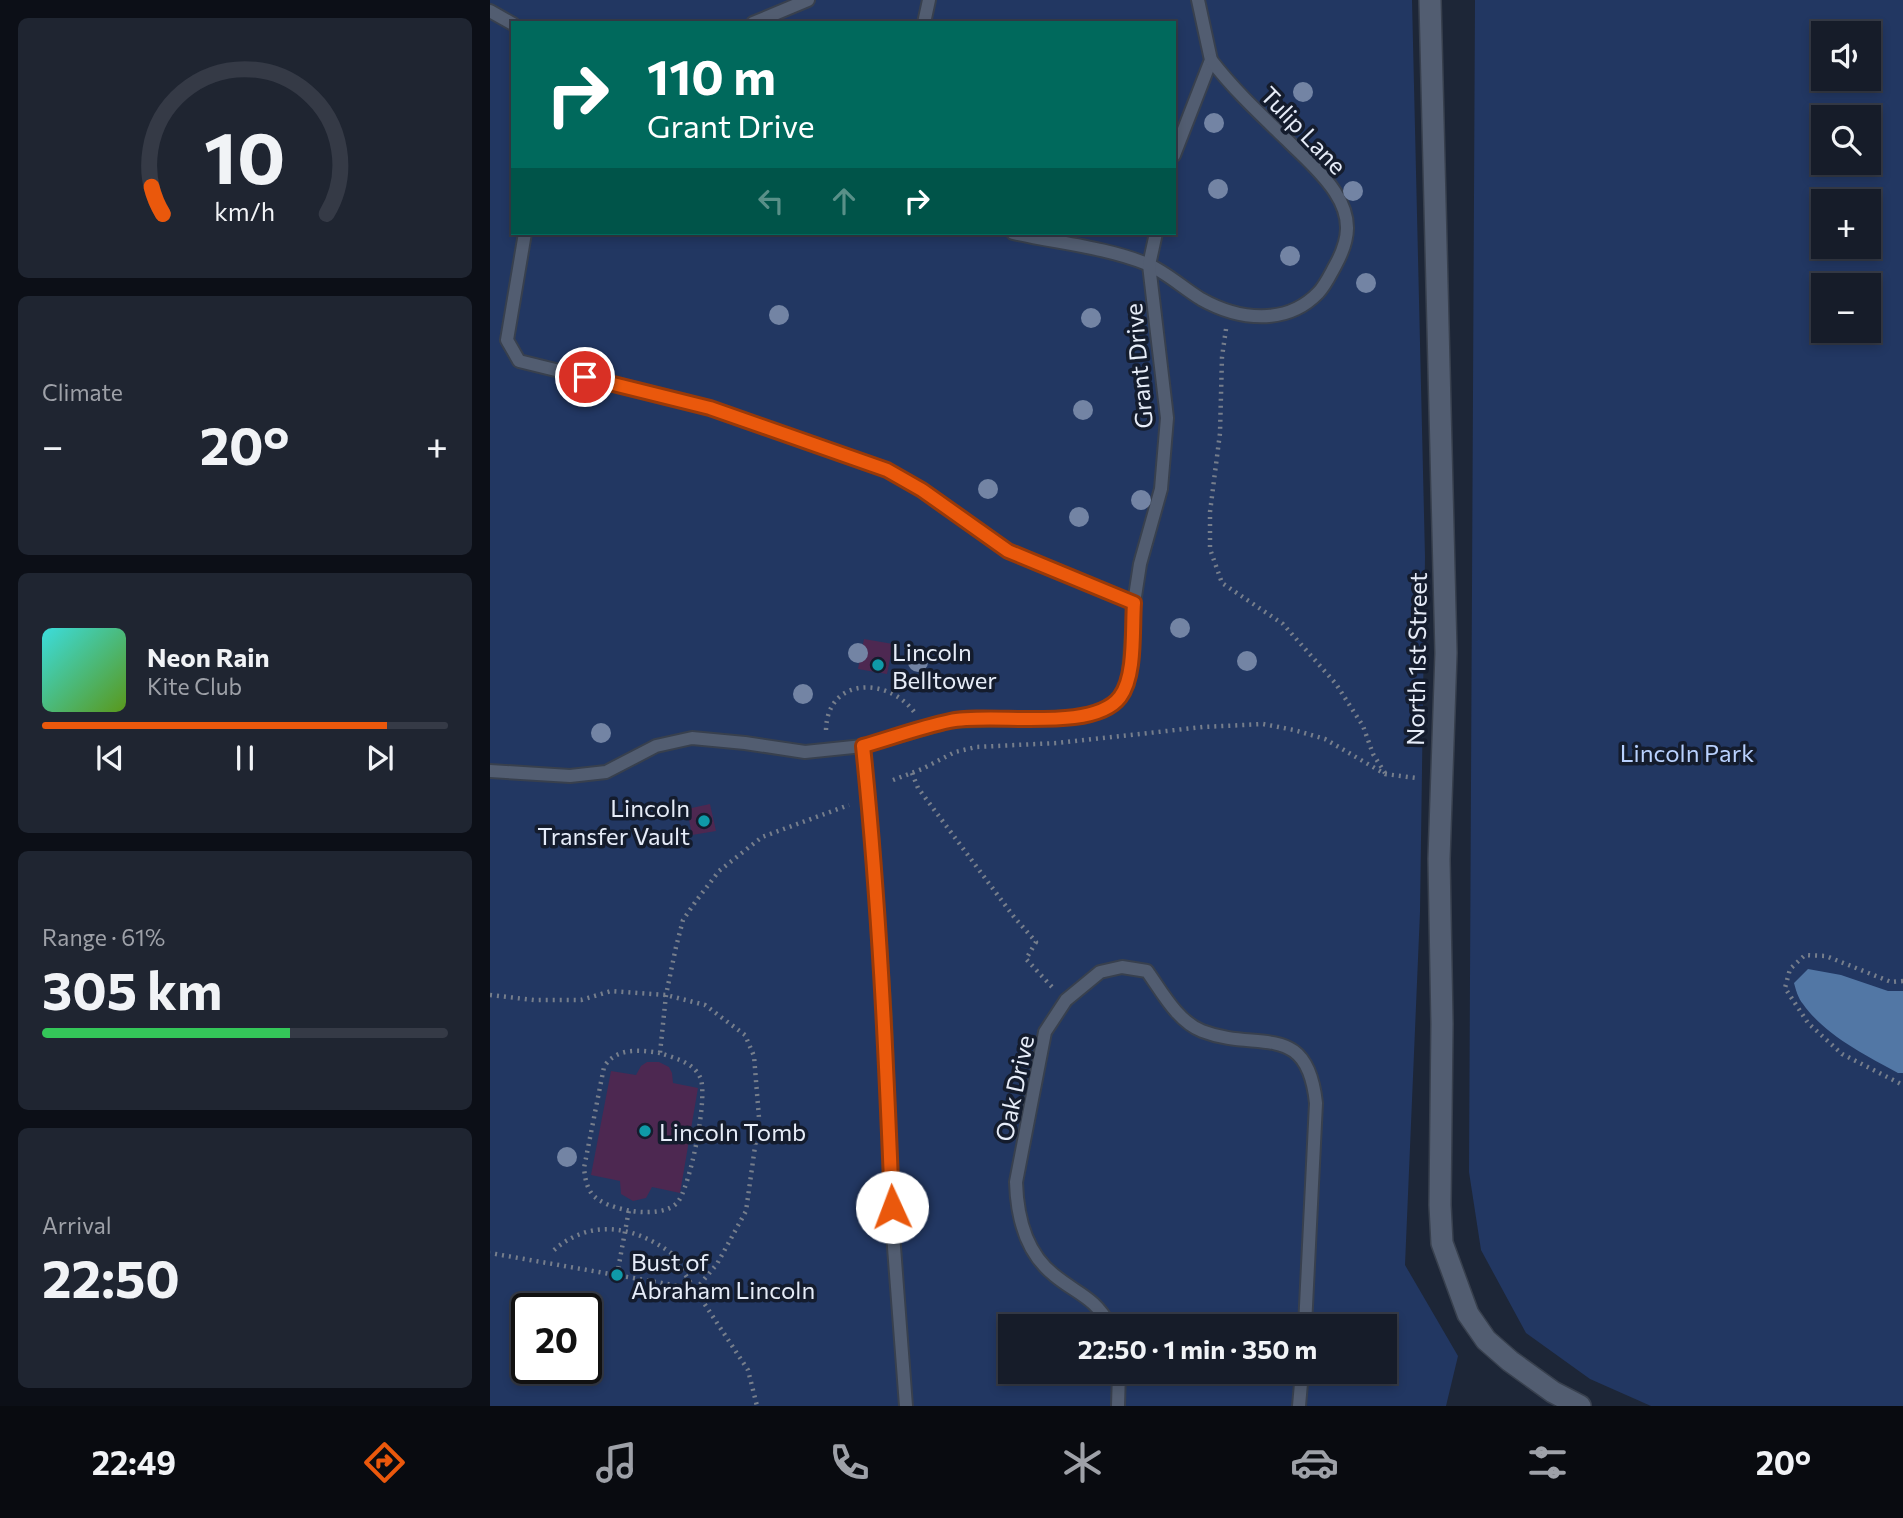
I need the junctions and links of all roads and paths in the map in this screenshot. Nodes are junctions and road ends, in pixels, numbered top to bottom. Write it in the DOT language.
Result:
graph roads {
  1 [pos="808,0"];
  2 [pos="929,0"];
  3 [pos="1198,0"];
  4 [pos="1430,0"];
  5 [pos="490,11"];
  6 [pos="758,21"];
  7 [pos="924,21"];
  8 [pos="511,23"];
  9 [pos="1211,60"];
  10 [pos="1176,150"];
  11 [pos="525,235"];
  12 [pos="1023,235"];
  13 [pos="1156,235"];
  14 [pos="1149,265"];
  15 [pos="1228,312"];
  16 [pos="1134,603"];
  17 [pos="925,729"];
  18 [pos="863,746"];
  19 [pos="826,749"];
  20 [pos="490,771"];
  21 [pos="912,773"];
  22 [pos="1385,774"];
  23 [pos="1416,778"];
  24 [pos="893,780"];
  25 [pos="850,804"];
  26 [pos="1903,982"];
  27 [pos="1058,993"];
  28 [pos="490,995"];
  29 [pos="666,995"];
  30 [pos="660,1053"];
  31 [pos="1903,1085"];
  32 [pos="629,1210"];
  33 [pos="625,1232"];
  34 [pos="554,1250"];
  35 [pos="490,1253"];
  36 [pos="617,1275"];
  37 [pos="696,1289"];
  38 [pos="1103,1314"];
  39 [pos="1306,1314"];
  40 [pos="1119,1384"];
  41 [pos="1301,1384"];
  42 [pos="757,1406"];
  43 [pos="906,1406"];
  44 [pos="1118,1406"];
  45 [pos="1299,1406"];
  46 [pos="1580,1406"];
  1 -- 6 [label="lane"];
  2 -- 7 [label="lane"];
  3 -- 9 [label="lane"];
  4 -- 46 [label="street, North 1st Street"];
  5 -- 8 [label="lane"];
  9 -- 10 [label="lane"];
  9 -- 15 [label="lane, Tulip Lane"];
  11 -- 16 [label="lane"];
  12 -- 14 [label="lane, Tulip Lane"];
  13 -- 14 [label="lane, Grant Drive"];
  14 -- 15 [label="lane, Tulip Lane"];
  14 -- 16 [label="lane, Grant Drive"];
  15 -- 22 [label="path"];
  16 -- 17 [label="lane, Grant Drive"];
  17 -- 18 [label="lane, Grant Drive"];
  17 -- 19 [label="path"];
  18 -- 19 [label="lane, Grant Drive"];
  18 -- 43 [label="lane"];
  19 -- 20 [label="lane, Grant Drive"];
  21 -- 22 [label="path"];
  21 -- 24 [label="path"];
  21 -- 27 [label="path"];
  22 -- 23 [label="path"];
  25 -- 29 [label="path"];
  26 -- 31 [label="path"];
  28 -- 29 [label="path"];
  29 -- 30 [label="path"];
  29 -- 37 [label="path"];
  30 -- 32 [label="path"];
  30 -- 32 [label="path"];
  32 -- 33 [label="path"];
  33 -- 34 [label="path"];
  33 -- 36 [label="path"];
  33 -- 37 [label="path"];
  35 -- 36 [label="path"];
  36 -- 37 [label="path"];
  37 -- 42 [label="path"];
  38 -- 39 [label="lane, Oak Drive"];
  40 -- 44 [label="lane"];
  41 -- 45 [label="lane"];
}
